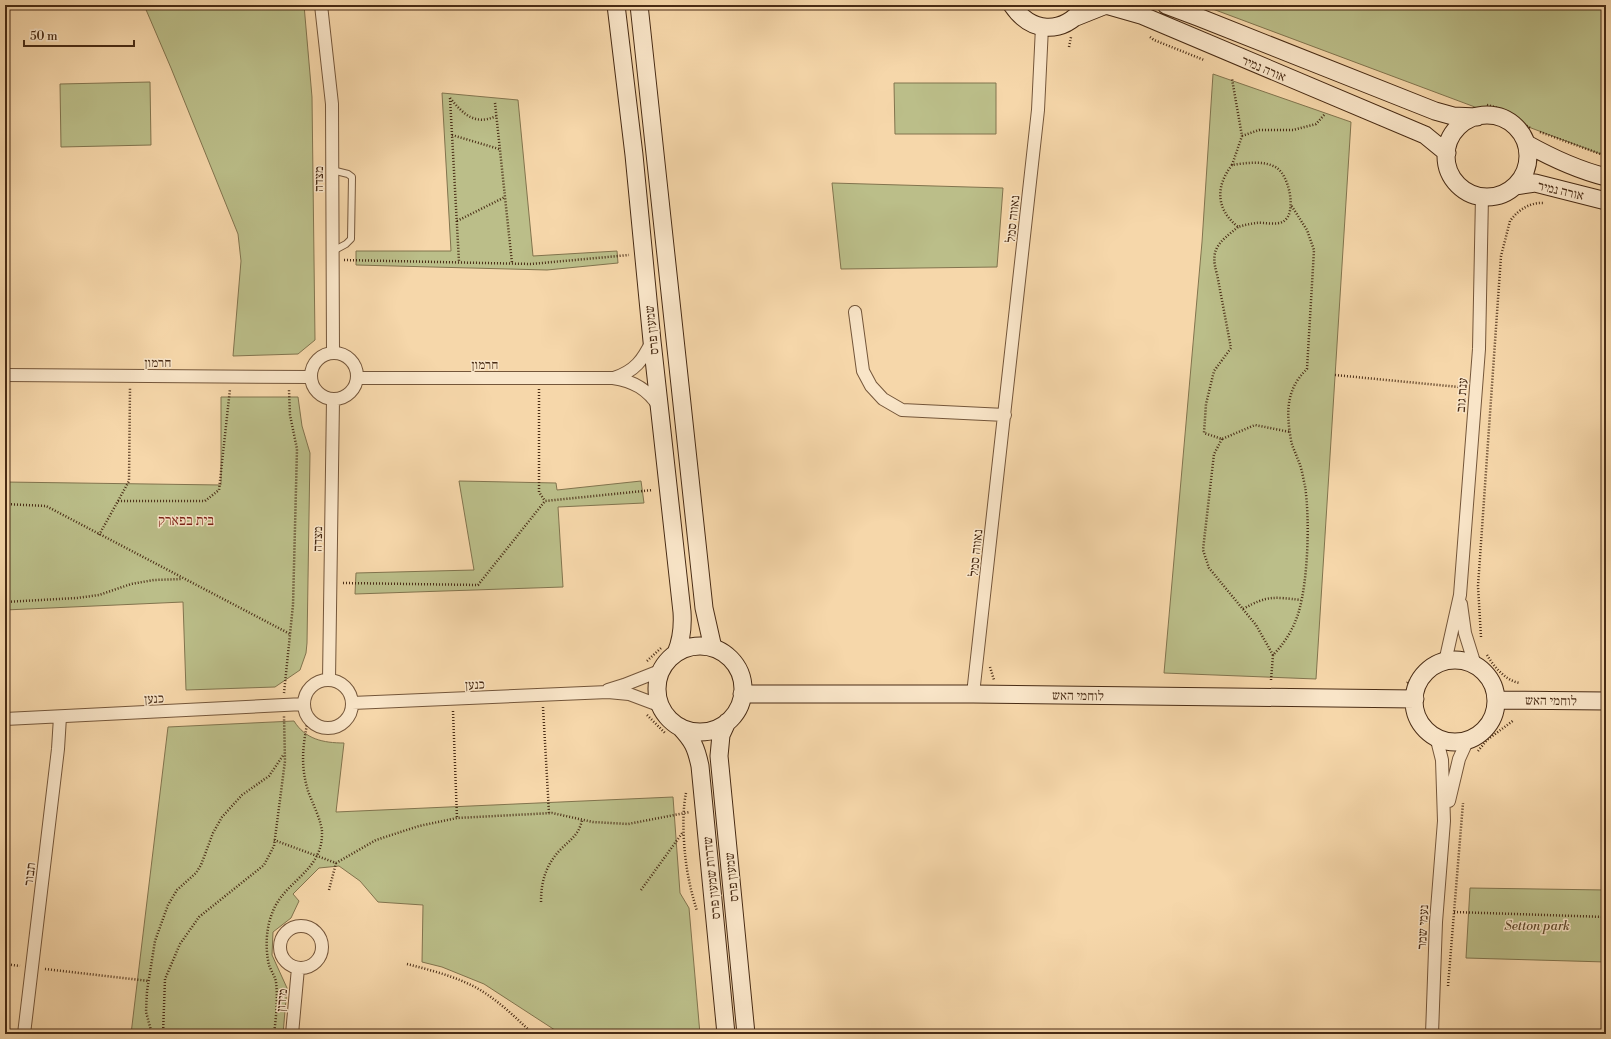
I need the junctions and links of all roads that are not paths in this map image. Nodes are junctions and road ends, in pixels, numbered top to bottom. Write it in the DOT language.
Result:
graph roads {
  1 [pos="321,5"];
  2 [pos="616,5"];
  3 [pos="639,5"];
  4 [pos="1012,5"];
  5 [pos="1166,5"];
  6 [pos="1080,11"];
  7 [pos="1042,27"];
  8 [pos="1481,110"];
  9 [pos="1527,144"];
  10 [pos="1447,154"];
  11 [pos="332,170"];
  12 [pos="1606,177"];
  13 [pos="1515,186"];
  14 [pos="1482,196"];
  15 [pos="1606,202"];
  16 [pos="333,255"];
  17 [pos="855,312"];
  18 [pos="652,341"];
  19 [pos="333,353"];
  20 [pos="5,375"];
  21 [pos="311,377"];
  22 [pos="357,378"];
  23 [pos="613,378"];
  24 [pos="333,399"];
  25 [pos="659,407"];
  26 [pos="1005,414"];
  27 [pos="1460,595"];
  28 [pos="714,648"];
  29 [pos="676,653"];
  30 [pos="1440,660"];
  31 [pos="1475,665"];
  32 [pos="662,670"];
  33 [pos="329,680"];
  34 [pos="599,693"];
  35 [pos="1409,693"];
  36 [pos="742,694"];
  37 [pos="973,694"];
  38 [pos="1496,700"];
  39 [pos="1606,701"];
  40 [pos="352,703"];
  41 [pos="304,704"];
  42 [pos="661,706"];
  43 [pos="60,717"];
  44 [pos="5,719"];
  45 [pos="727,722"];
  46 [pos="680,727"];
  47 [pos="1436,736"];
  48 [pos="1468,739"];
  49 [pos="1444,821"];
  50 [pos="298,968"];
  51 [pos="24,1034"];
  52 [pos="292,1034"];
  53 [pos="726,1034"];
  54 [pos="746,1034"];
  55 [pos="1432,1034"];
  1 -- 11 [label="street, מצדה"];
  2 -- 18 [label="street, שמעון פרס"];
  3 -- 28 [label="street, שמעון פרס"];
  4 -- 7 [label="street"];
  5 -- 8 [label="street, אורה נמיר"];
  6 -- 7 [label="street, אורה נמיר"];
  6 -- 10 [label="street, אורה נמיר"];
  7 -- 26 [label="street, נאווה סמל"];
  8 -- 9 [label="street"];
  8 -- 10 [label="street"];
  9 -- 12 [label="street, אורה נמיר"];
  9 -- 13 [label="street"];
  10 -- 14 [label="street"];
  11 -- 16 [label="street, מצדה"];
  11 -- 16 [label="lane"];
  13 -- 14 [label="street"];
  13 -- 15 [label="street, אורה נמיר"];
  14 -- 27 [label="street, ענת גוב"];
  16 -- 19 [label="street, מצדה"];
  17 -- 26 [label="street"];
  18 -- 23 [label="street, חרמון"];
  18 -- 25 [label="street, שמעון פרס"];
  19 -- 21 [label="street"];
  19 -- 22 [label="street"];
  20 -- 21 [label="street, חרמון"];
  21 -- 24 [label="street"];
  22 -- 23 [label="street, חרמון"];
  22 -- 24 [label="street"];
  23 -- 25 [label="street, חרמון"];
  24 -- 33 [label="street, מצדה"];
  25 -- 29 [label="street, שמעון פרס"];
  26 -- 37 [label="street, נאווה סמל"];
  27 -- 30 [label="street, ענת גוב"];
  27 -- 31 [label="street, ענת גוב"];
  28 -- 29 [label="street"];
  28 -- 36 [label="street"];
  29 -- 32 [label="street"];
  30 -- 31 [label="street"];
  30 -- 35 [label="street"];
  31 -- 38 [label="street"];
  32 -- 34 [label="street, כנען"];
  32 -- 42 [label="street"];
  33 -- 40 [label="street"];
  33 -- 41 [label="street"];
  34 -- 40 [label="street, כנען"];
  34 -- 42 [label="street, כנען"];
  35 -- 37 [label="street, לוחמי האש"];
  35 -- 47 [label="street"];
  36 -- 37 [label="street, לוחמי האש"];
  36 -- 45 [label="street"];
  38 -- 39 [label="street, לוחמי האש"];
  38 -- 48 [label="street"];
  40 -- 41 [label="street"];
  41 -- 43 [label="street, כנען"];
  42 -- 46 [label="street"];
  43 -- 44 [label="street, כנען"];
  43 -- 51 [label="street, תבור"];
  45 -- 46 [label="street"];
  45 -- 54 [label="street, שמעון פרס"];
  46 -- 53 [label="street, שדרות שמעון פרס"];
  47 -- 48 [label="street"];
  47 -- 49 [label="street, נעמי שמר"];
  48 -- 49 [label="street, נעמי שמר"];
  49 -- 55 [label="street, נעמי שמר"];
  50 -- 52 [label="street, מירון"];
}
